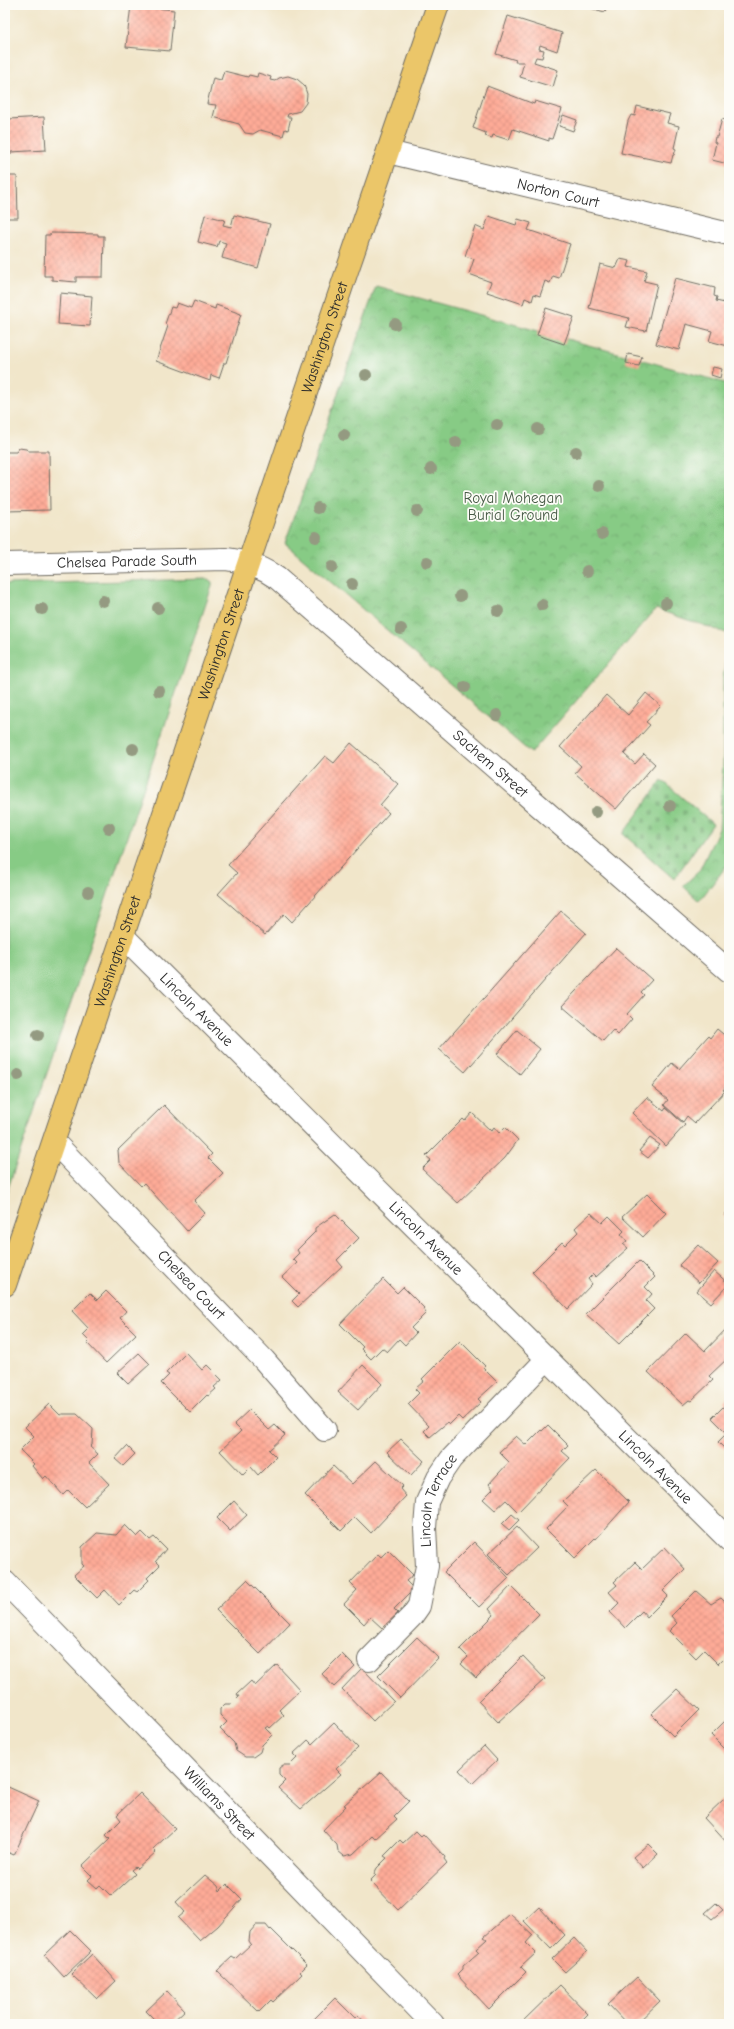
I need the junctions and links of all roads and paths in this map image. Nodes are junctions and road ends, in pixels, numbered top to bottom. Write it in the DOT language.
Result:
graph roads {
  1 [pos="438,5"];
  2 [pos="388,152"];
  3 [pos="729,234"];
  4 [pos="248,563"];
  5 [pos="5,564"];
  6 [pos="123,936"];
  7 [pos="729,971"];
  8 [pos="54,1142"];
  9 [pos="5,1285"];
  10 [pos="547,1359"];
  11 [pos="325,1430"];
  12 [pos="729,1540"];
  13 [pos="5,1582"];
  14 [pos="369,1660"];
  15 [pos="433,2024"];
  1 -- 2 [label="highway, Washington Street"];
  2 -- 3 [label="street, Norton Court"];
  2 -- 4 [label="highway, Washington Street"];
  4 -- 5 [label="street, Chelsea Parade South"];
  4 -- 6 [label="highway, Washington Street"];
  4 -- 7 [label="street, Sachem Street"];
  6 -- 8 [label="highway, Washington Street"];
  6 -- 10 [label="street, Lincoln Avenue"];
  8 -- 9 [label="highway, Washington Street"];
  8 -- 11 [label="street, Chelsea Court"];
  10 -- 12 [label="street, Lincoln Avenue"];
  10 -- 14 [label="street, Lincoln Terrace"];
  13 -- 15 [label="street, Williams Street"];
}
